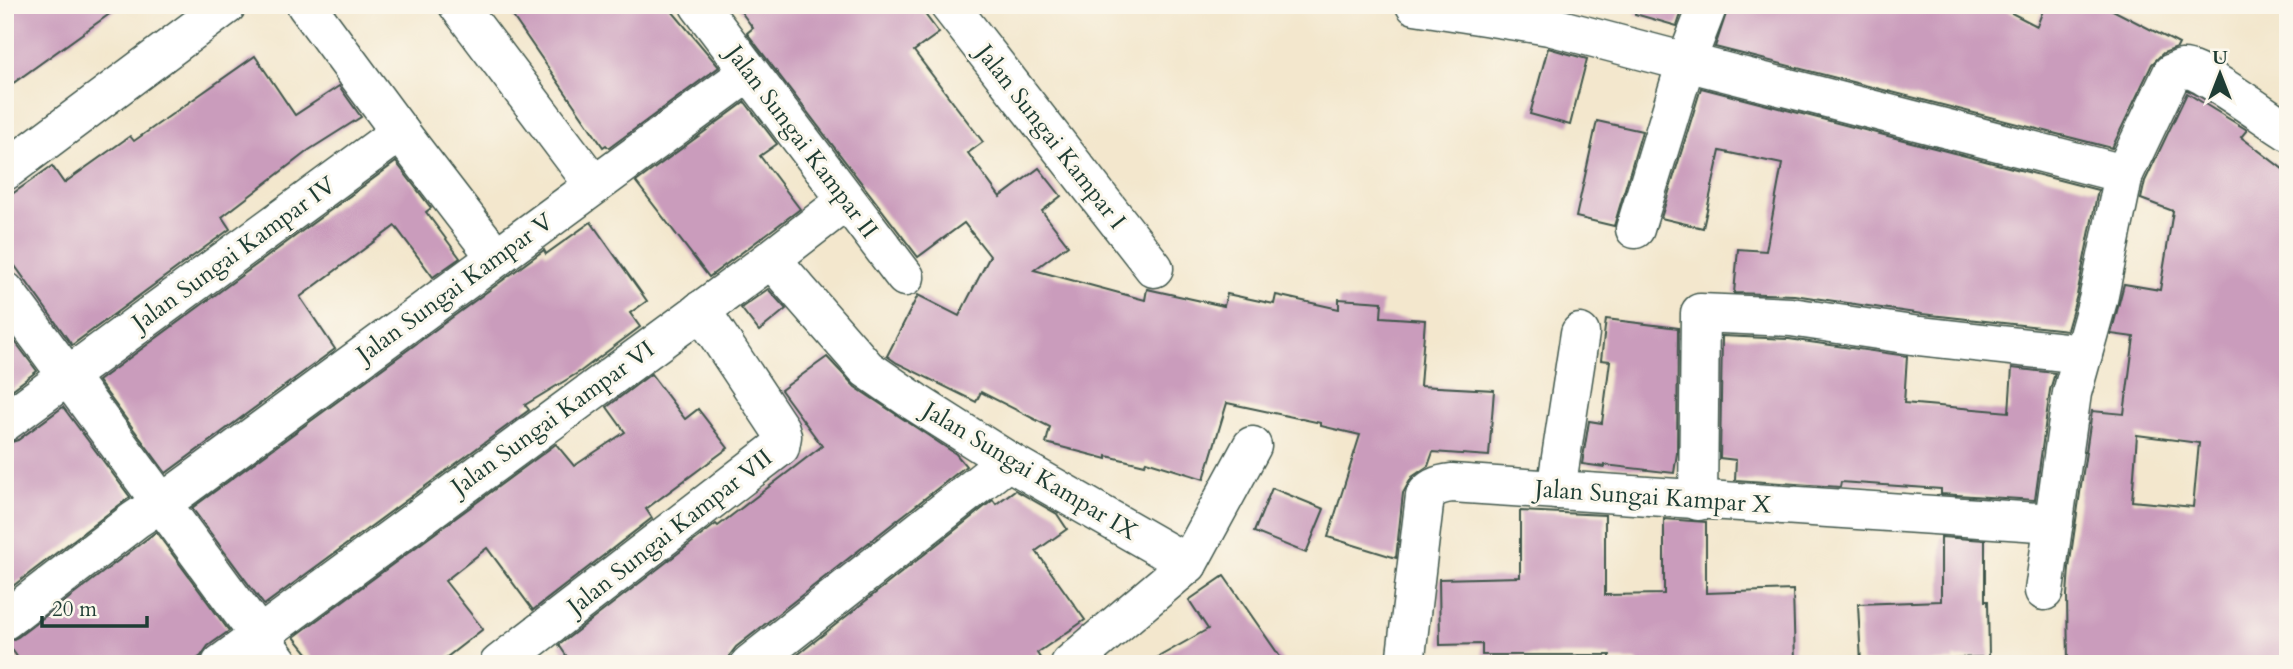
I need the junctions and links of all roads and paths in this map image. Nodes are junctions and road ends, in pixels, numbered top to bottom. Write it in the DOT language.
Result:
graph roads {
  1 [pos="227,5"];
  2 [pos="306,5"];
  3 [pos="458,5"];
  4 [pos="699,5"];
  5 [pos="949,5"];
  6 [pos="1415,5"];
  7 [pos="1708,5"];
  8 [pos="1686,62"];
  9 [pos="749,72"];
  10 [pos="2288,131"];
  11 [pos="400,132"];
  12 [pos="5,171"];
  13 [pos="2124,174"];
  14 [pos="594,185"];
  15 [pos="846,201"];
  16 [pos="1635,229"];
  17 [pos="496,257"];
  18 [pos="771,259"];
  19 [pos="1154,268"];
  20 [pos="905,277"];
  21 [pos="5,291"];
  22 [pos="701,310"];
  23 [pos="1580,333"];
  24 [pos="2082,354"];
  25 [pos="67,376"];
  26 [pos="5,422"];
  27 [pos="1252,446"];
  28 [pos="1008,461"];
  29 [pos="1556,490"];
  30 [pos="1698,501"];
  31 [pos="160,502"];
  32 [pos="2054,523"];
  33 [pos="1188,564"];
  34 [pos="2044,591"];
  35 [pos="5,620"];
  36 [pos="270,649"];
  37 [pos="221,664"];
  38 [pos="499,664"];
  39 [pos="750,664"];
  40 [pos="1070,664"];
  41 [pos="1405,664"];
  1 -- 12 [label="street"];
  2 -- 11 [label="street"];
  3 -- 14 [label="street"];
  4 -- 9 [label="street, Jalan Sungai Kampar II"];
  5 -- 19 [label="street, Jalan Sungai Kampar I"];
  6 -- 8 [label="street"];
  7 -- 8 [label="street"];
  8 -- 13 [label="street"];
  8 -- 16 [label="street"];
  9 -- 14 [label="street, Jalan Sungai Kampar V"];
  9 -- 15 [label="street, Jalan Sungai Kampar II"];
  10 -- 13 [label="street"];
  11 -- 17 [label="street"];
  11 -- 25 [label="street, Jalan Sungai Kampar IV"];
  13 -- 24 [label="street"];
  14 -- 17 [label="street, Jalan Sungai Kampar V"];
  15 -- 18 [label="street, Jalan Sungai Kampar VI"];
  15 -- 20 [label="street, Jalan Sungai Kampar II"];
  17 -- 31 [label="street, Jalan Sungai Kampar V"];
  18 -- 22 [label="street, Jalan Sungai Kampar VI"];
  18 -- 28 [label="street, Jalan Sungai Kampar IX"];
  21 -- 25 [label="street"];
  22 -- 36 [label="street, Jalan Sungai Kampar VI"];
  22 -- 38 [label="street, Jalan Sungai Kampar VII"];
  23 -- 29 [label="street"];
  24 -- 30 [label="street"];
  24 -- 32 [label="street"];
  25 -- 26 [label="street, Jalan Sungai Kampar IV"];
  25 -- 31 [label="street"];
  27 -- 33 [label="street"];
  28 -- 33 [label="street, Jalan Sungai Kampar IX"];
  28 -- 39 [label="street"];
  29 -- 30 [label="street, Jalan Sungai Kampar X"];
  29 -- 41 [label="street, Jalan Sungai Kampar X"];
  30 -- 32 [label="street, Jalan Sungai Kampar X"];
  31 -- 35 [label="street, Jalan Sungai Kampar V"];
  31 -- 36 [label="street"];
  32 -- 34 [label="street"];
  33 -- 40 [label="street"];
  36 -- 37 [label="street, Jalan Sungai Kampar VI"];
}
